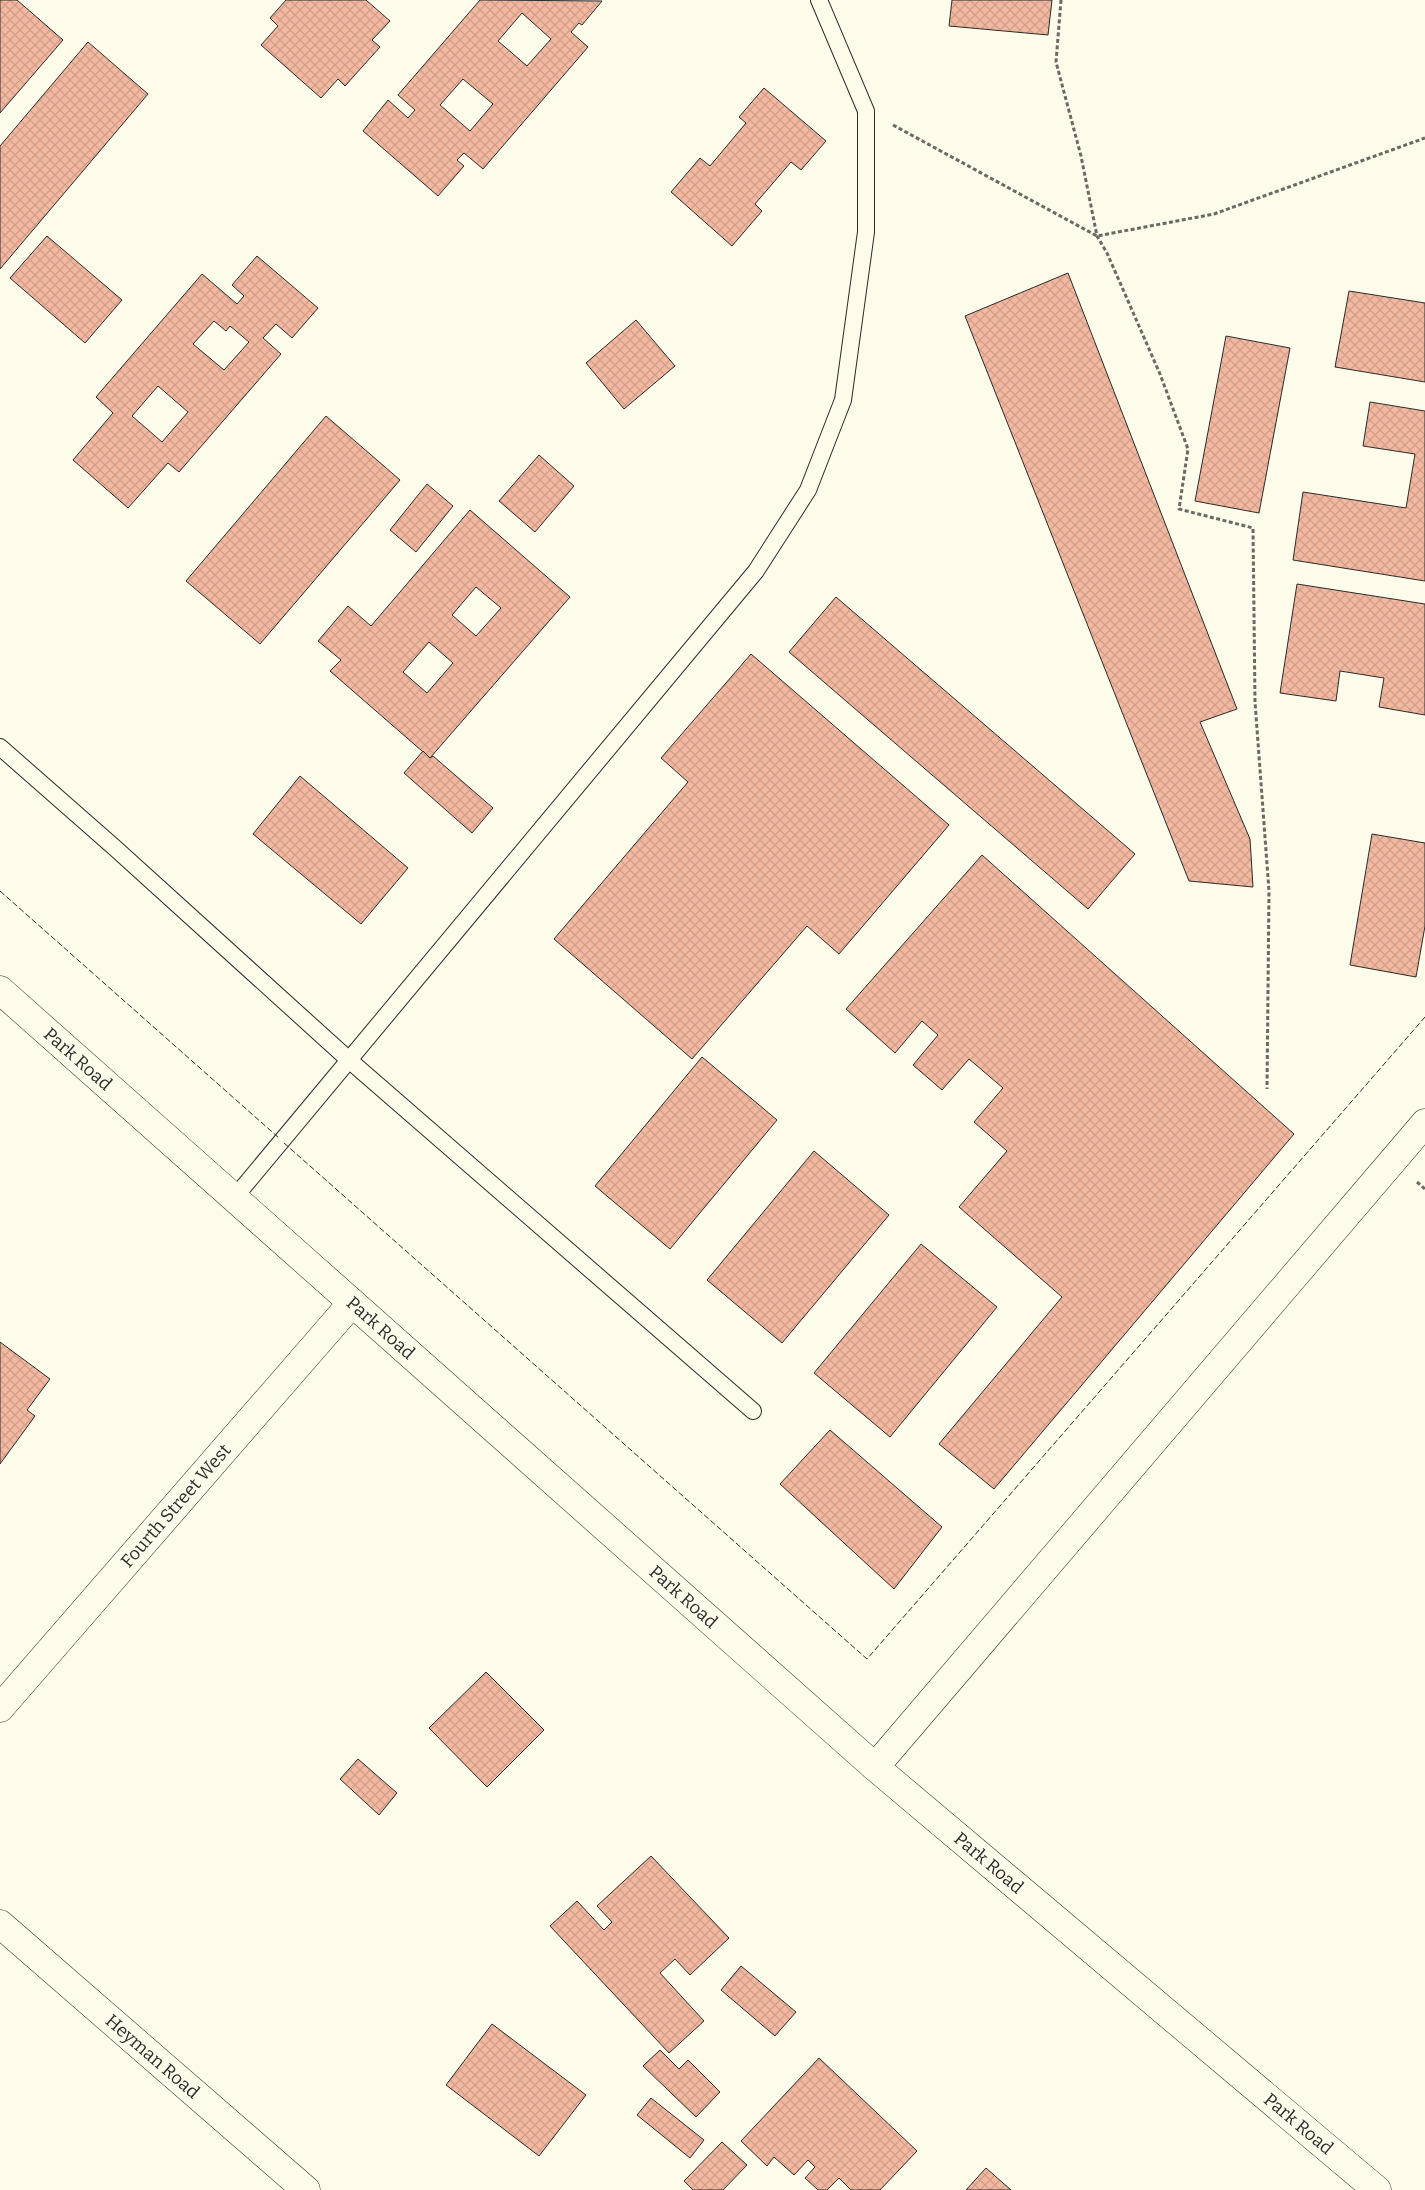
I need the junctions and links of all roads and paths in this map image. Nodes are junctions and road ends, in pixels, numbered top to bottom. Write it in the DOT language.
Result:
graph roads {
  1 [pos="819,0"];
  2 [pos="1061,0"];
  3 [pos="866,111"];
  4 [pos="1425,138"];
  5 [pos="1097,236"];
  6 [pos="0,747"];
  7 [pos="0,990"];
  8 [pos="349,1060"];
  9 [pos="1267,1088"];
  10 [pos="1425,1123"];
  11 [pos="235,1197"];
  12 [pos="352,1303"];
  13 [pos="753,1411"];
  14 [pos="0,1708"];
  15 [pos="875,1767"];
  16 [pos="0,1924"];
  17 [pos="306,2190"];
  18 [pos="1378,2190"];
  1 -- 3 [label="lane"];
  2 -- 5 [label="path"];
  3 -- 5 [label="path"];
  3 -- 8 [label="lane"];
  4 -- 5 [label="path"];
  5 -- 9 [label="path"];
  6 -- 8 [label="lane"];
  7 -- 11 [label="street, Park Road"];
  8 -- 11 [label="lane"];
  8 -- 13 [label="lane"];
  10 -- 15 [label="street"];
  11 -- 12 [label="street, Park Road"];
  12 -- 14 [label="street, Fourth Street West"];
  12 -- 15 [label="street, Park Road"];
  15 -- 18 [label="street, Park Road"];
  16 -- 17 [label="street, Heyman Road"];
}
